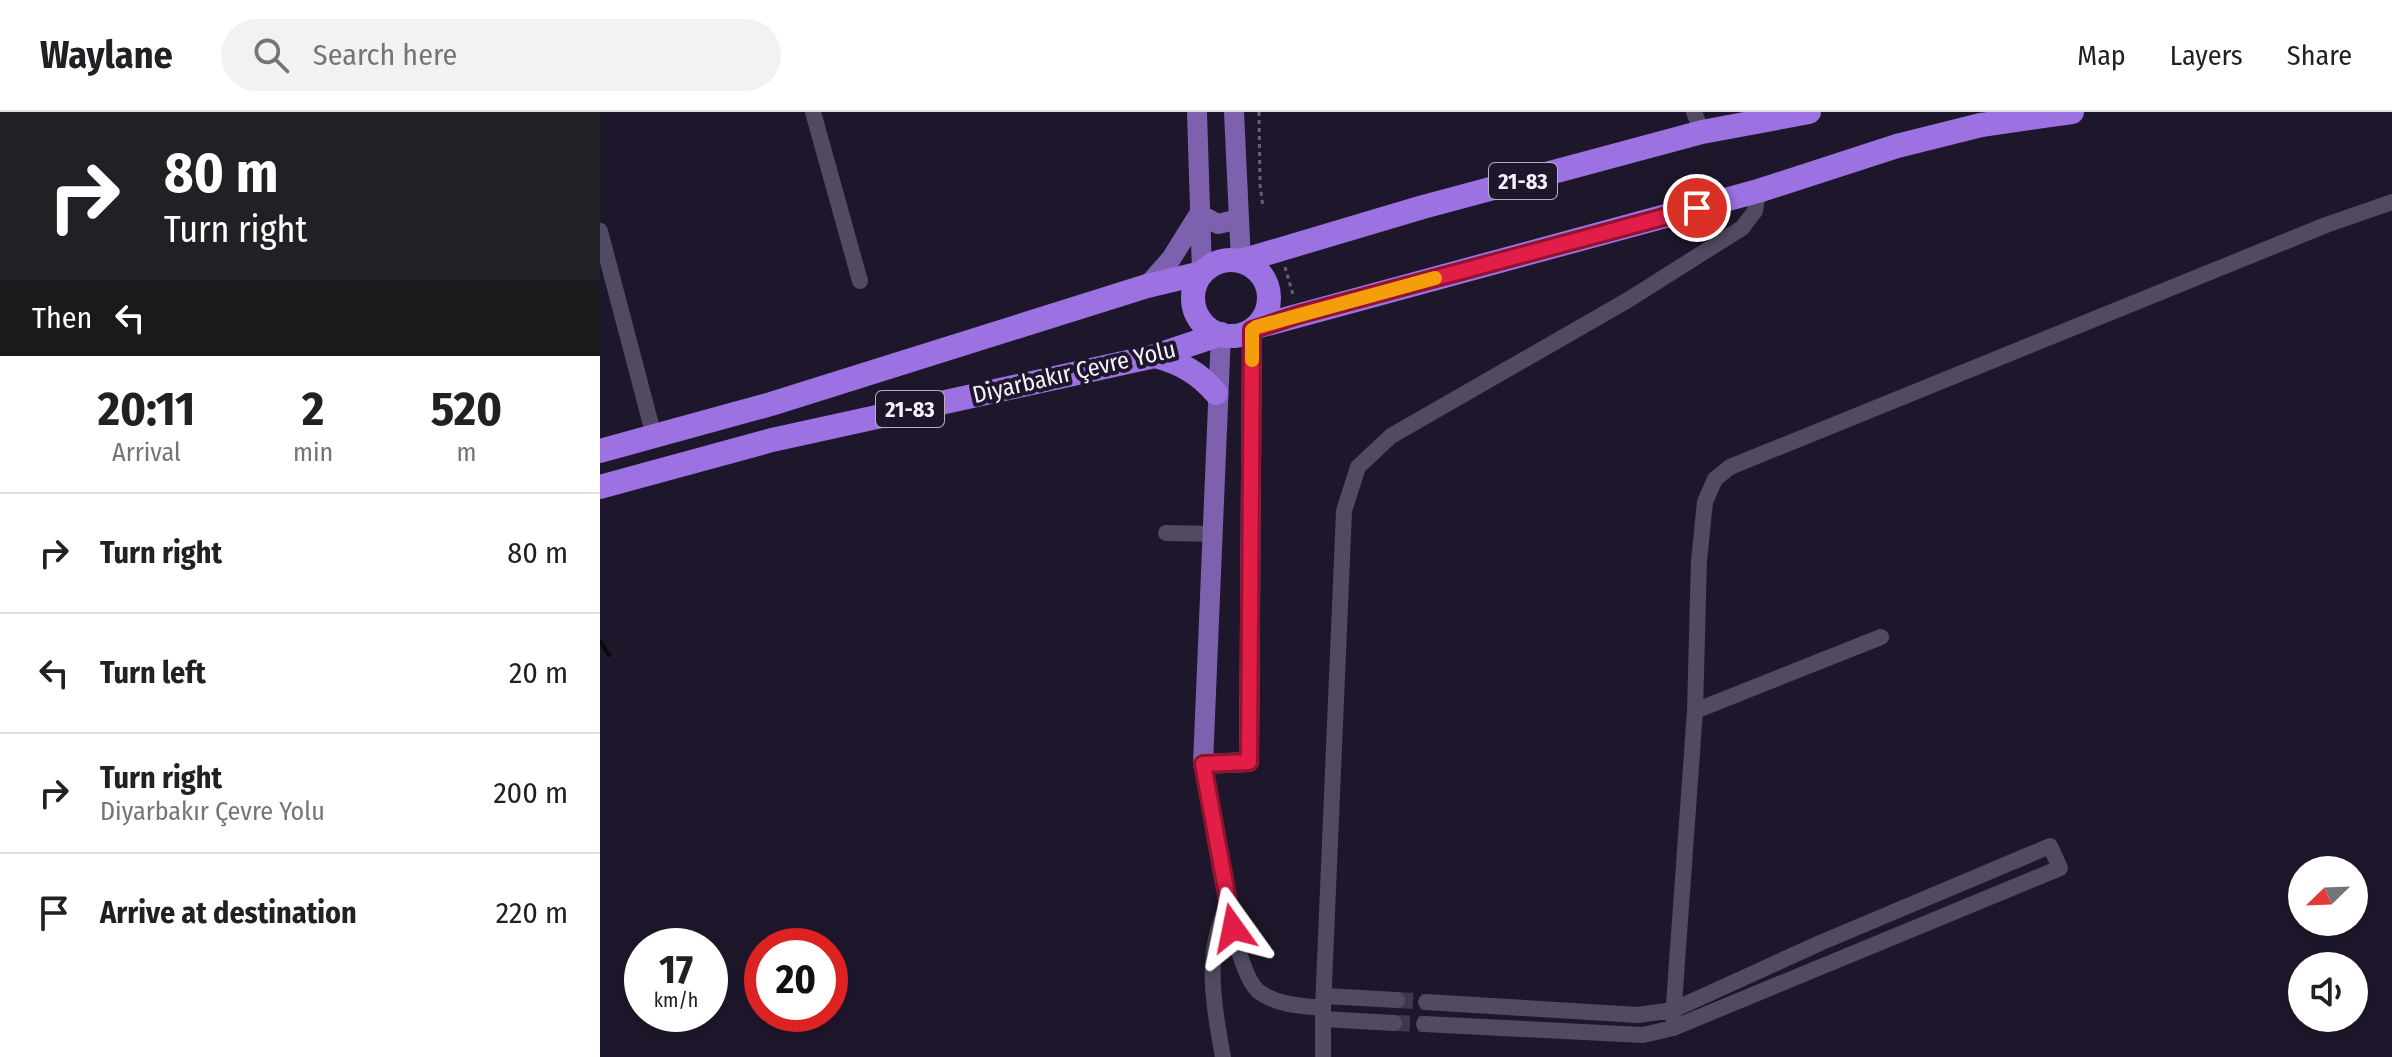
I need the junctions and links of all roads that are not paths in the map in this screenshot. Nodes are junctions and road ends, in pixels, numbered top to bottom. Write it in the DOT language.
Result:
graph roads {
  1 [pos="813,112"];
  2 [pos="1197,112"];
  3 [pos="1234,112"];
  4 [pos="1809,112"];
  5 [pos="2072,112"];
  6 [pos="1698,122"];
  7 [pos="1758,191"];
  8 [pos="2392,202"];
  9 [pos="1199,214"];
  10 [pos="1239,219"];
  11 [pos="600,231"];
  12 [pos="1241,261"];
  13 [pos="1202,273"];
  14 [pos="860,281"];
  15 [pos="1147,286"];
  16 [pos="1254,328"];
  17 [pos="1221,334"];
  18 [pos="1155,356"];
  19 [pos="1216,393"];
  20 [pos="654,436"];
  21 [pos="600,451"];
  22 [pos="600,487"];
  23 [pos="1166,533"];
  24 [pos="1214,534"];
  25 [pos="1881,637"];
  26 [pos="1695,711"];
  27 [pos="1203,764"];
  28 [pos="1228,906"];
  29 [pos="1397,1000"];
  30 [pos="1426,1002"];
  31 [pos="1323,1008"];
  32 [pos="1673,1010"];
  33 [pos="1394,1023"];
  34 [pos="1424,1024"];
  35 [pos="1673,1028"];
  36 [pos="1223,1057"];
  37 [pos="1323,1057"];
  1 -- 14 [label="street"];
  2 -- 9 [label="main road"];
  3 -- 10 [label="main road"];
  4 -- 6 [label="highway, 21-83"];
  5 -- 7 [label="highway"];
  6 -- 12 [label="highway, 21-83"];
  7 -- 16 [label="highway"];
  7 -- 31 [label="street"];
  8 -- 26 [label="street"];
  9 -- 10 [label="main road"];
  9 -- 13 [label="main road"];
  9 -- 15 [label="main road"];
  10 -- 12 [label="main road"];
  11 -- 20 [label="street"];
  12 -- 13 [label="highway"];
  12 -- 16 [label="highway"];
  13 -- 15 [label="highway, 21-83"];
  13 -- 17 [label="highway"];
  15 -- 20 [label="highway, 21-83"];
  16 -- 17 [label="highway"];
  16 -- 27 [label="main road"];
  17 -- 18 [label="highway, Diyarbakır Çevre Yolu / 21-83"];
  17 -- 19 [label="main road"];
  18 -- 19 [label="highway"];
  18 -- 22 [label="highway, Diyarbakır Çevre Yolu / 21-83"];
  19 -- 24 [label="main road"];
  20 -- 21 [label="highway, 21-83"];
  23 -- 24 [label="street"];
  24 -- 27 [label="main road"];
  25 -- 26 [label="street"];
  26 -- 32 [label="street"];
  27 -- 28 [label="street"];
  28 -- 31 [label="street"];
  28 -- 36 [label="street"];
  29 -- 31 [label="street"];
  30 -- 32 [label="street"];
  31 -- 33 [label="street"];
  31 -- 37 [label="street"];
  32 -- 35 [label="street"];
  32 -- 35 [label="street"];
  34 -- 35 [label="street"];
}
